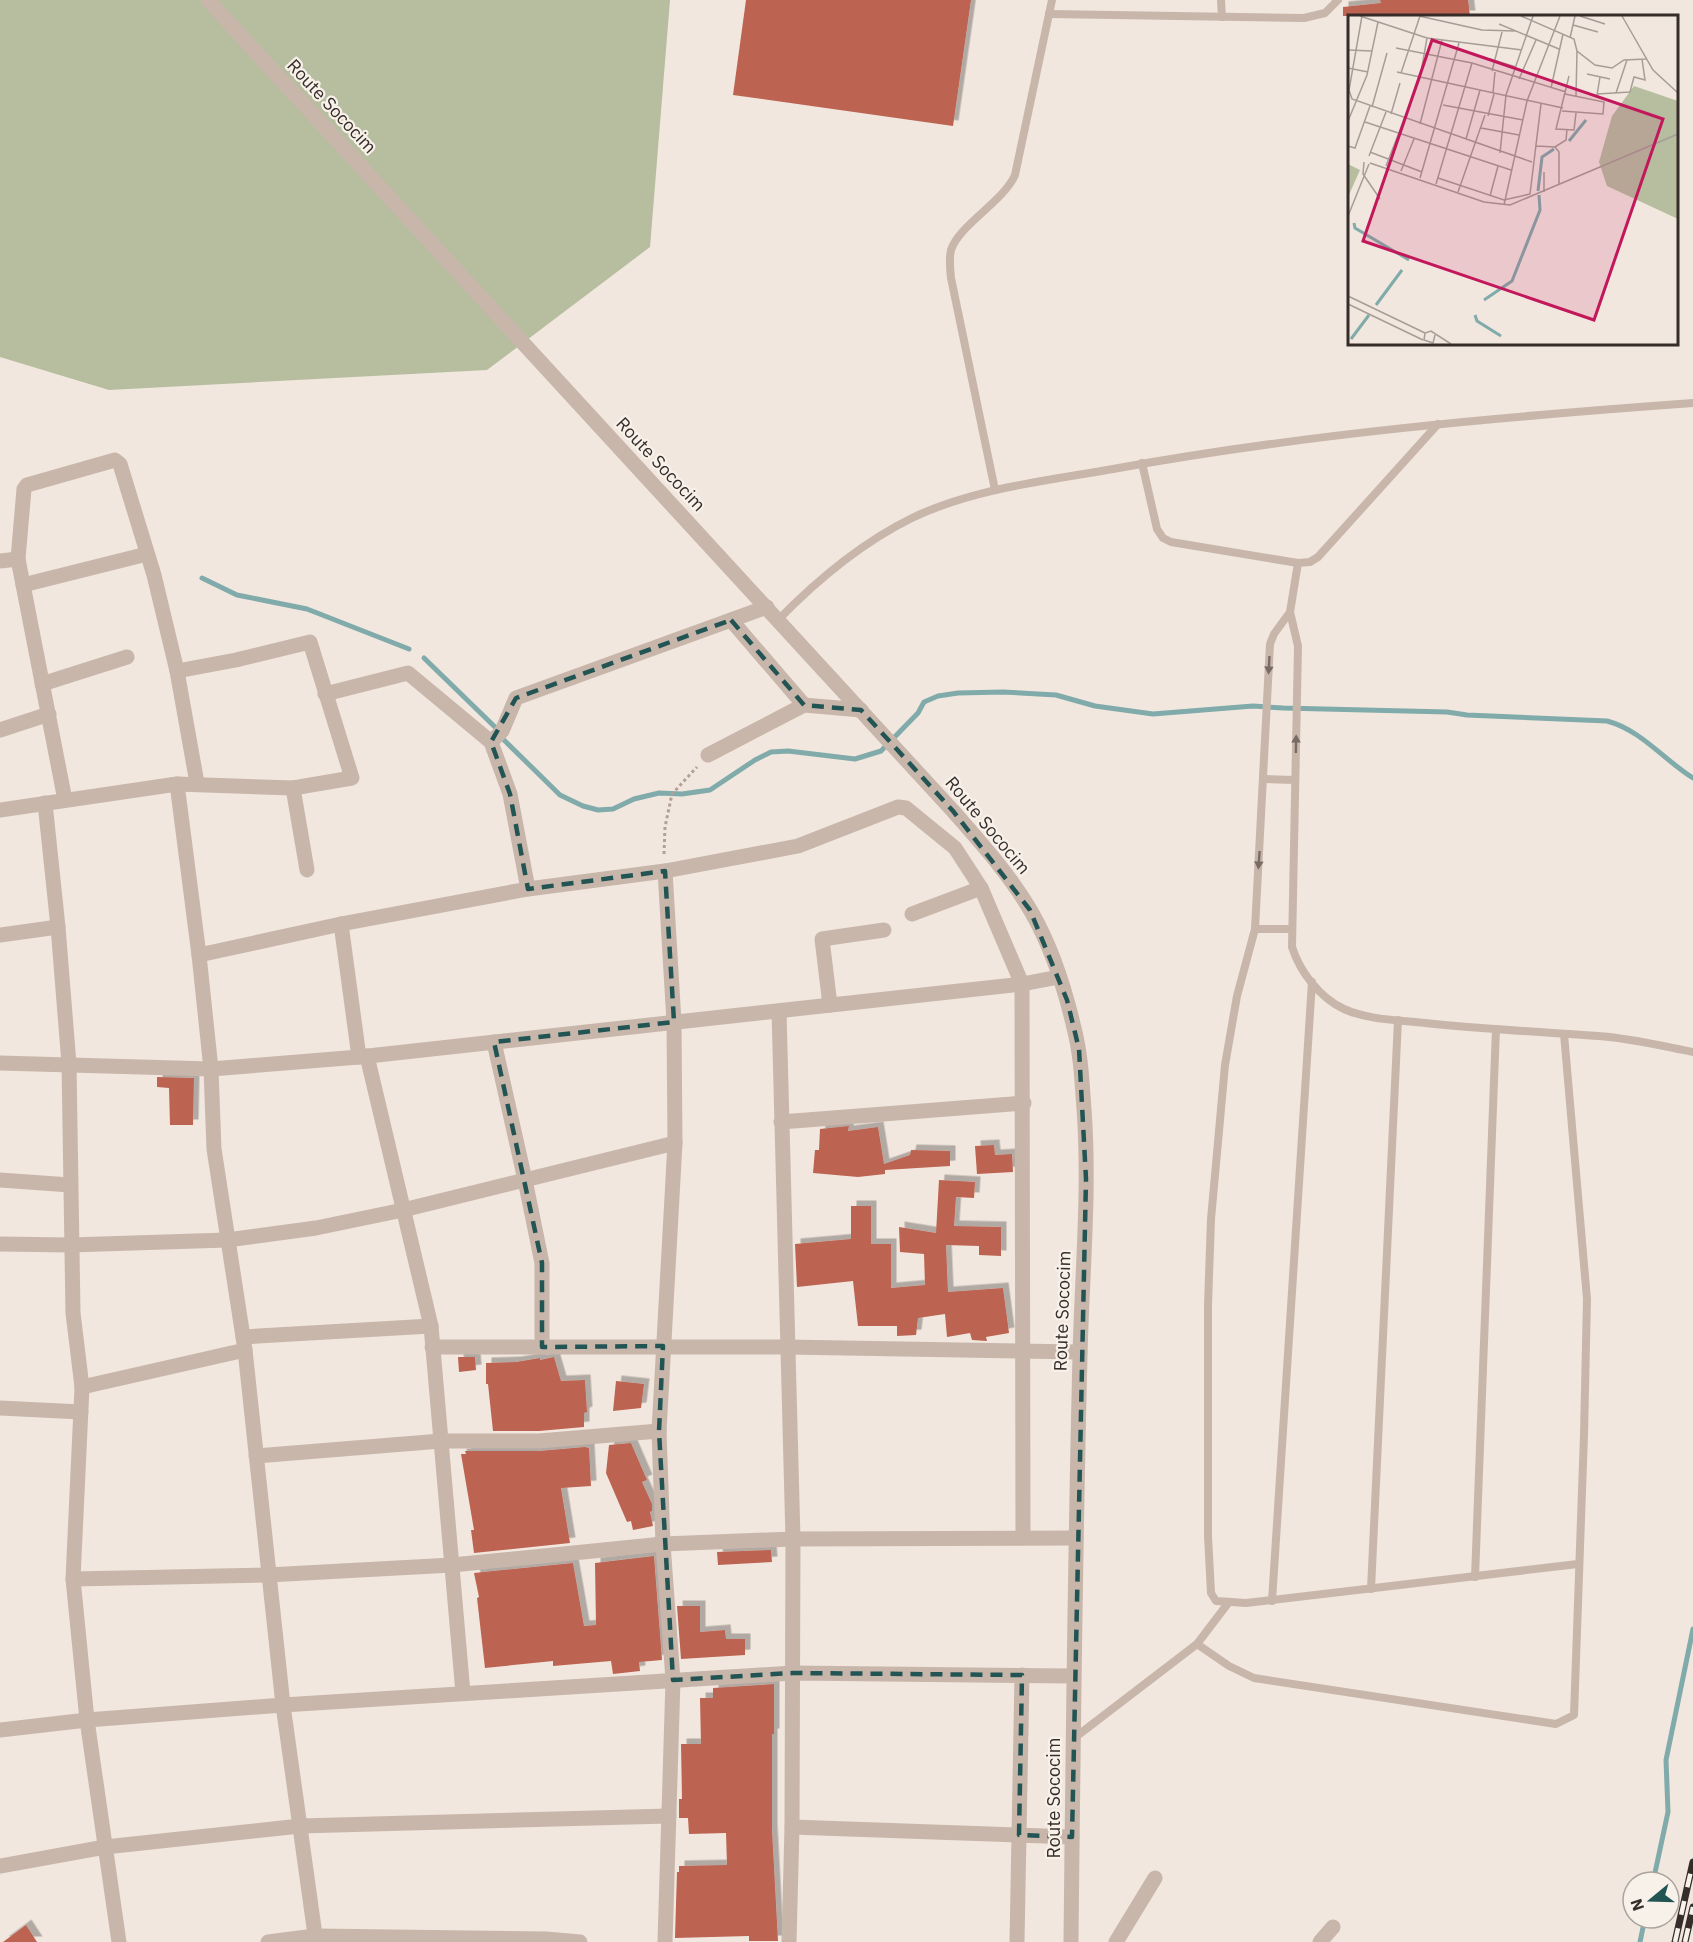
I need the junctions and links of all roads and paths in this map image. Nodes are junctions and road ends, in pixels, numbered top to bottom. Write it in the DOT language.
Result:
graph roads {
  1 [pos="208,0"];
  2 [pos="1052,0"];
  3 [pos="1221,0"];
  4 [pos="1338,0"];
  5 [pos="1049,14"];
  6 [pos="1222,17"];
  7 [pos="1693,403"];
  8 [pos="1438,423"];
  9 [pos="1142,464"];
  10 [pos="996,490"];
  11 [pos="147,554"];
  12 [pos="18,559"];
  13 [pos="0,561"];
  14 [pos="1298,562"];
  15 [pos="23,585"];
  16 [pos="767,607"];
  17 [pos="1290,612"];
  18 [pos="731,620"];
  19 [pos="778,620"];
  20 [pos="127,657"];
  21 [pos="177,671"];
  22 [pos="42,684"];
  23 [pos="325,694"];
  24 [pos="804,705"];
  25 [pos="861,710"];
  26 [pos="49,714"];
  27 [pos="0,730"];
  28 [pos="491,742"];
  29 [pos="708,755"];
  30 [pos="1264,779"];
  31 [pos="1295,780"];
  32 [pos="197,783"];
  33 [pos="177,784"];
  34 [pos="293,788"];
  35 [pos="65,800"];
  36 [pos="45,803"];
  37 [pos="0,810"];
  38 [pos="307,870"];
  39 [pos="664,871"];
  40 [pos="981,888"];
  41 [pos="528,889"];
  42 [pos="912,914"];
  43 [pos="341,924"];
  44 [pos="58,927"];
  45 [pos="1292,928"];
  46 [pos="1255,929"];
  47 [pos="884,930"];
  48 [pos="0,935"];
  49 [pos="199,955"];
  50 [pos="1059,977"];
  51 [pos="1312,982"];
  52 [pos="1022,984"];
  53 [pos="830,1005"];
  54 [pos="779,1011"];
  55 [pos="1398,1020"];
  56 [pos="674,1022"];
  57 [pos="1496,1029"];
  58 [pos="1564,1034"];
  59 [pos="494,1042"];
  60 [pos="1693,1052"];
  61 [pos="363,1057"];
  62 [pos="0,1062"];
  63 [pos="69,1064"];
  64 [pos="211,1069"];
  65 [pos="1024,1103"];
  66 [pos="781,1122"];
  67 [pos="675,1143"];
  68 [pos="0,1180"];
  69 [pos="525,1180"];
  70 [pos="70,1185"];
  71 [pos="403,1210"];
  72 [pos="227,1240"];
  73 [pos="0,1244"];
  74 [pos="70,1245"];
  75 [pos="430,1326"];
  76 [pos="244,1344"];
  77 [pos="663,1346"];
  78 [pos="432,1347"];
  79 [pos="542,1347"];
  80 [pos="787,1347"];
  81 [pos="1023,1351"];
  82 [pos="1080,1352"];
  83 [pos="82,1388"];
  84 [pos="0,1408"];
  85 [pos="81,1412"];
  86 [pos="659,1431"];
  87 [pos="441,1441"];
  88 [pos="256,1456"];
  89 [pos="1023,1538"];
  90 [pos="1076,1538"];
  91 [pos="793,1539"];
  92 [pos="663,1544"];
  93 [pos="1578,1564"];
  94 [pos="452,1565"];
  95 [pos="268,1575"];
  96 [pos="1475,1576"];
  97 [pos="73,1579"];
  98 [pos="1371,1589"];
  99 [pos="1272,1601"];
  100 [pos="1229,1602"];
  101 [pos="1197,1644"];
  102 [pos="793,1673"];
  103 [pos="1022,1675"];
  104 [pos="1073,1676"];
  105 [pos="673,1680"];
  106 [pos="463,1693"];
  107 [pos="283,1705"];
  108 [pos="87,1720"];
  109 [pos="0,1730"];
  110 [pos="1073,1739"];
  111 [pos="669,1816"];
  112 [pos="300,1826"];
  113 [pos="792,1827"];
  114 [pos="1019,1835"];
  115 [pos="1072,1837"];
  116 [pos="105,1847"];
  117 [pos="0,1866"];
  118 [pos="1155,1878"];
  119 [pos="1333,1927"];
  120 [pos="316,1939"];
  121 [pos="118,1942"];
  122 [pos="268,1942"];
  123 [pos="580,1942"];
  124 [pos="665,1942"];
  125 [pos="789,1942"];
  126 [pos="1017,1942"];
  127 [pos="1071,1942"];
  128 [pos="1116,1942"];
  129 [pos="1320,1942"];
  1 -- 16 [label="street, Route Sococim"];
  2 -- 5 [label="lane"];
  3 -- 6 [label="lane"];
  4 -- 6 [label="lane"];
  5 -- 6 [label="lane"];
  5 -- 10 [label="lane"];
  7 -- 8 [label="lane"];
  8 -- 9 [label="lane"];
  8 -- 14 [label="lane"];
  9 -- 10 [label="lane"];
  9 -- 14 [label="lane"];
  10 -- 19 [label="lane"];
  11 -- 12 [label="street"];
  11 -- 15 [label="street"];
  11 -- 21 [label="street"];
  12 -- 13 [label="street"];
  12 -- 15 [label="street"];
  14 -- 17 [label="lane"];
  15 -- 22 [label="street"];
  16 -- 18 [label="street"];
  16 -- 19 [label="street, Route Sococim"];
  17 -- 30 [label="lane, one-way"];
  31 -- 17 [label="lane, one-way"];
  18 -- 24 [label="street"];
  18 -- 28 [label="street"];
  19 -- 25 [label="street, Route Sococim"];
  20 -- 22 [label="street"];
  21 -- 23 [label="street"];
  21 -- 32 [label="street"];
  22 -- 26 [label="street"];
  23 -- 28 [label="street"];
  23 -- 34 [label="street"];
  24 -- 25 [label="street"];
  24 -- 29 [label="street"];
  25 -- 50 [label="street, Route Sococim"];
  26 -- 27 [label="street"];
  26 -- 35 [label="street"];
  28 -- 41 [label="street"];
  29 -- 39 [label="path"];
  30 -- 31 [label="lane"];
  30 -- 46 [label="lane, one-way"];
  31 -- 45 [label="lane"];
  32 -- 33 [label="street"];
  32 -- 34 [label="street"];
  33 -- 35 [label="street"];
  33 -- 49 [label="street"];
  34 -- 38 [label="street"];
  35 -- 36 [label="street"];
  36 -- 37 [label="street"];
  36 -- 44 [label="street"];
  39 -- 40 [label="street"];
  39 -- 41 [label="street"];
  39 -- 56 [label="street"];
  40 -- 42 [label="street"];
  40 -- 52 [label="street"];
  41 -- 43 [label="street"];
  43 -- 49 [label="street"];
  43 -- 61 [label="street"];
  44 -- 48 [label="street"];
  44 -- 63 [label="street"];
  45 -- 46 [label="lane"];
  45 -- 51 [label="lane"];
  46 -- 100 [label="lane"];
  47 -- 53 [label="street"];
  49 -- 64 [label="street"];
  50 -- 52 [label="street"];
  50 -- 82 [label="street, Route Sococim"];
  51 -- 55 [label="lane"];
  51 -- 99 [label="lane"];
  52 -- 53 [label="street"];
  52 -- 65 [label="street"];
  53 -- 54 [label="street"];
  54 -- 56 [label="street"];
  54 -- 66 [label="street"];
  55 -- 57 [label="lane"];
  55 -- 98 [label="lane"];
  56 -- 59 [label="street"];
  56 -- 67 [label="street"];
  57 -- 58 [label="lane"];
  57 -- 96 [label="lane"];
  58 -- 60 [label="lane"];
  58 -- 93 [label="lane"];
  59 -- 61 [label="street"];
  59 -- 69 [label="street"];
  61 -- 64 [label="street"];
  61 -- 71 [label="street"];
  62 -- 63 [label="street"];
  63 -- 64 [label="street"];
  63 -- 70 [label="street"];
  64 -- 72 [label="street"];
  65 -- 66 [label="street"];
  65 -- 81 [label="street"];
  66 -- 80 [label="street"];
  67 -- 69 [label="street"];
  67 -- 77 [label="street"];
  68 -- 70 [label="street"];
  69 -- 71 [label="street"];
  69 -- 79 [label="street"];
  70 -- 74 [label="street"];
  71 -- 72 [label="street"];
  71 -- 75 [label="street"];
  72 -- 74 [label="street"];
  72 -- 76 [label="street"];
  73 -- 74 [label="street"];
  74 -- 83 [label="street"];
  75 -- 76 [label="street"];
  75 -- 78 [label="street"];
  76 -- 83 [label="street"];
  76 -- 88 [label="street"];
  77 -- 79 [label="street"];
  77 -- 80 [label="street"];
  77 -- 86 [label="street"];
  78 -- 79 [label="street"];
  78 -- 87 [label="street"];
  80 -- 81 [label="street"];
  80 -- 91 [label="street"];
  81 -- 82 [label="street"];
  81 -- 89 [label="street"];
  82 -- 90 [label="street, Route Sococim"];
  83 -- 85 [label="street"];
  84 -- 85 [label="street"];
  85 -- 97 [label="street"];
  86 -- 87 [label="street"];
  86 -- 92 [label="street"];
  87 -- 88 [label="street"];
  87 -- 94 [label="street"];
  88 -- 95 [label="street"];
  89 -- 90 [label="street"];
  89 -- 91 [label="street"];
  90 -- 104 [label="street, Route Sococim"];
  91 -- 92 [label="street"];
  91 -- 102 [label="street"];
  92 -- 94 [label="street"];
  92 -- 105 [label="street"];
  93 -- 96 [label="lane"];
  93 -- 101 [label="lane"];
  94 -- 95 [label="street"];
  94 -- 106 [label="street"];
  95 -- 97 [label="street"];
  95 -- 107 [label="street"];
  96 -- 98 [label="lane"];
  97 -- 108 [label="street"];
  98 -- 99 [label="lane"];
  99 -- 100 [label="lane"];
  100 -- 101 [label="lane"];
  101 -- 110 [label="lane"];
  102 -- 103 [label="street"];
  102 -- 105 [label="street"];
  102 -- 113 [label="street"];
  103 -- 104 [label="street"];
  103 -- 114 [label="street"];
  104 -- 110 [label="street, Route Sococim"];
  105 -- 106 [label="street"];
  105 -- 111 [label="street"];
  106 -- 107 [label="street"];
  107 -- 108 [label="street"];
  107 -- 112 [label="street"];
  108 -- 109 [label="street"];
  108 -- 116 [label="street"];
  110 -- 115 [label="street, Route Sococim"];
  111 -- 112 [label="street"];
  111 -- 124 [label="street"];
  112 -- 116 [label="street"];
  112 -- 120 [label="street"];
  113 -- 114 [label="street"];
  113 -- 125 [label="street"];
  114 -- 115 [label="street"];
  114 -- 126 [label="street"];
  115 -- 127 [label="street, Route Sococim"];
  116 -- 117 [label="street"];
  116 -- 121 [label="street"];
  118 -- 128 [label="street"];
  119 -- 129 [label="street"];
  120 -- 122 [label="street"];
  120 -- 123 [label="street"];
}
